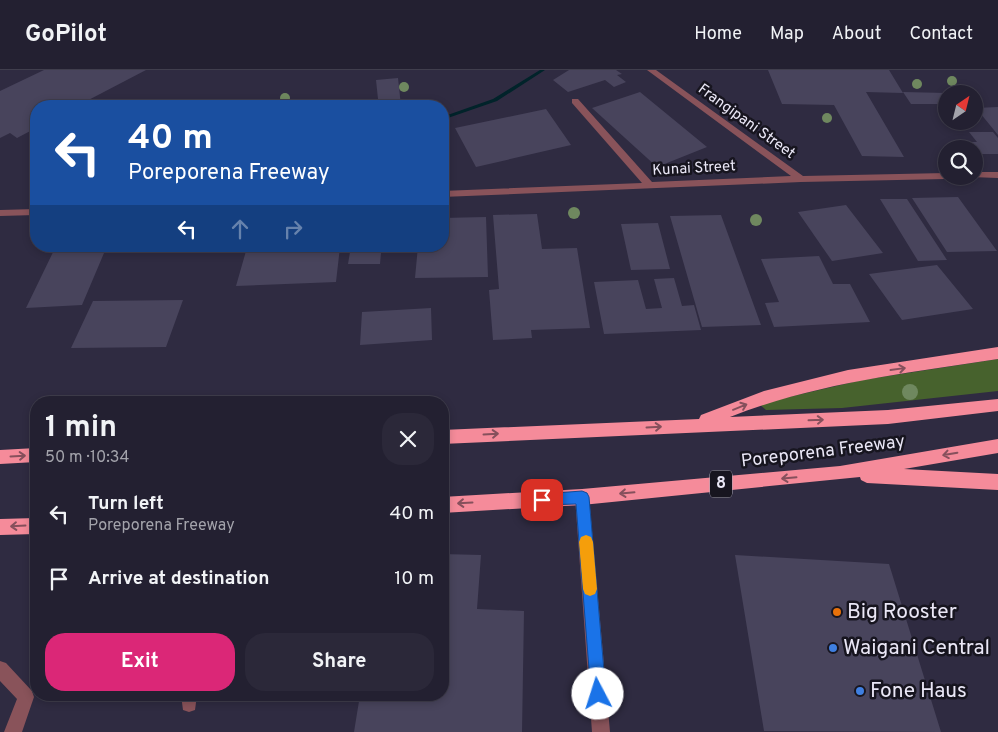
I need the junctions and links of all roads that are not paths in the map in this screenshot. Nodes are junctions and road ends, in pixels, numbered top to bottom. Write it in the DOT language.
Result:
graph roads {
  1 [pos="650,70"];
  2 [pos="575,101"];
  3 [pos="983,175"];
  4 [pos="998,175"];
  5 [pos="938,176"];
  6 [pos="801,179"];
  7 [pos="650,186"];
  8 [pos="449,194"];
  9 [pos="30,212"];
  10 [pos="0,213"];
  11 [pos="998,353"];
  12 [pos="998,405"];
  13 [pos="695,425"];
  14 [pos="449,436"];
  15 [pos="998,446"];
  16 [pos="30,455"];
  17 [pos="0,457"];
  18 [pos="840,473"];
  19 [pos="998,482"];
  20 [pos="582,497"];
  21 [pos="449,505"];
  22 [pos="30,526"];
  23 [pos="0,527"];
  24 [pos="0,669"];
  25 [pos="13,732"];
  26 [pos="601,732"];
  1 -- 6 [label="street, Frangipani Street"];
  2 -- 7 [label="street"];
  3 -- 4 [label="street"];
  5 -- 6 [label="street, Kunai Street"];
  6 -- 7 [label="street, Kunai Street"];
  7 -- 8 [label="street, Kunai Street"];
  9 -- 10 [label="street"];
  13 -- 11 [label="highway, one-way"];
  13 -- 12 [label="highway, Poreporena Freeway, one-way"];
  14 -- 13 [label="highway, Poreporena Freeway, one-way"];
  15 -- 18 [label="highway, Poreporena Freeway / 8, one-way"];
  17 -- 16 [label="highway, one-way"];
  18 -- 19 [label="highway"];
  18 -- 20 [label="highway, Poreporena Freeway / 8, one-way"];
  20 -- 21 [label="highway, Poreporena Freeway / 8, one-way"];
  20 -- 26 [label="street"];
  22 -- 23 [label="highway, one-way"];
  24 -- 25 [label="street"];
}
